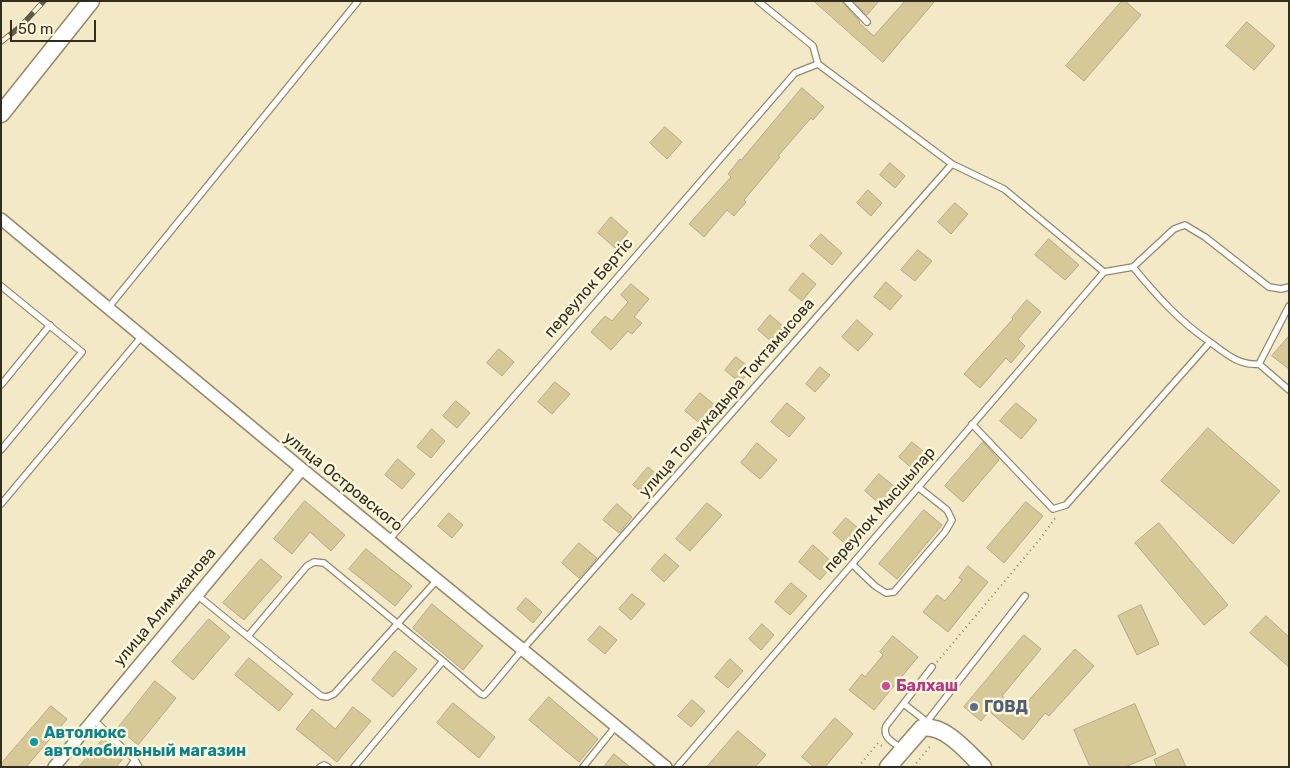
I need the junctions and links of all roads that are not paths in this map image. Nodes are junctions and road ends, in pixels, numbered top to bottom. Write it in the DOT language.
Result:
graph roads {
  1 [pos="91,1"];
  2 [pos="358,1"];
  3 [pos="758,1"];
  4 [pos="847,1"];
  5 [pos="867,22"];
  6 [pos="818,64"];
  7 [pos="1,114"];
  8 [pos="952,164"];
  9 [pos="1,219"];
  10 [pos="1133,268"];
  11 [pos="1104,272"];
  12 [pos="1,286"];
  13 [pos="1289,288"];
  14 [pos="1289,306"];
  15 [pos="108,308"];
  16 [pos="50,326"];
  17 [pos="142,336"];
  18 [pos="1210,342"];
  19 [pos="1259,364"];
  20 [pos="1,385"];
  21 [pos="1289,390"];
  22 [pos="972,424"];
  23 [pos="1,450"];
  24 [pos="302,469"];
  25 [pos="918,487"];
  26 [pos="1,504"];
  27 [pos="389,540"];
  28 [pos="852,564"];
  29 [pos="437,580"];
  30 [pos="197,594"];
  31 [pos="1024,596"];
  32 [pos="399,624"];
  33 [pos="248,636"];
  34 [pos="522,650"];
  35 [pos="443,661"];
  36 [pos="932,668"];
  37 [pos="904,704"];
  38 [pos="93,718"];
  39 [pos="925,725"];
  40 [pos="616,726"];
  41 [pos="895,758"];
  42 [pos="135,760"];
  43 [pos="54,767"];
  44 [pos="130,767"];
  45 [pos="139,767"];
  46 [pos="320,767"];
  47 [pos="328,767"];
  48 [pos="354,767"];
  49 [pos="583,767"];
  50 [pos="666,767"];
  51 [pos="677,767"];
  52 [pos="983,767"];
  1 -- 7 [label="street"];
  2 -- 15 [label="lane"];
  3 -- 6 [label="lane"];
  4 -- 5 [label="lane"];
  6 -- 8 [label="lane"];
  6 -- 27 [label="lane, переулок Бертіс"];
  8 -- 11 [label="lane"];
  8 -- 34 [label="lane, улица Толеукадыра Токтамысова"];
  9 -- 15 [label="street, улица Островского"];
  10 -- 11 [label="lane"];
  10 -- 13 [label="lane"];
  10 -- 18 [label="lane"];
  11 -- 22 [label="lane, переулок Мысшылар"];
  12 -- 16 [label="lane"];
  14 -- 19 [label="lane"];
  15 -- 17 [label="street, улица Островского"];
  16 -- 20 [label="lane"];
  16 -- 23 [label="lane"];
  17 -- 24 [label="street, улица Островского"];
  17 -- 26 [label="lane"];
  18 -- 19 [label="lane"];
  18 -- 22 [label="lane"];
  19 -- 21 [label="lane"];
  22 -- 25 [label="lane, переулок Мысшылар"];
  24 -- 27 [label="street, улица Островского"];
  24 -- 30 [label="street, улица Алимжанова"];
  25 -- 28 [label="lane, переулок Мысшылар"];
  25 -- 28 [label="lane"];
  27 -- 29 [label="street, улица Островского"];
  28 -- 51 [label="lane, переулок Мысшылар"];
  29 -- 32 [label="lane"];
  29 -- 34 [label="street, улица Островского"];
  30 -- 33 [label="lane"];
  30 -- 38 [label="street, улица Алимжанова"];
  31 -- 39 [label="lane"];
  32 -- 33 [label="lane"];
  32 -- 33 [label="lane"];
  32 -- 35 [label="lane"];
  34 -- 35 [label="lane, улица Толеукадыра Токтамысова"];
  34 -- 40 [label="street, улица Островского"];
  35 -- 48 [label="lane"];
  36 -- 37 [label="lane"];
  37 -- 39 [label="lane"];
  37 -- 41 [label="lane"];
  38 -- 42 [label="lane"];
  38 -- 43 [label="street, улица Алимжанова"];
  39 -- 41 [label="street"];
  39 -- 52 [label="street"];
  40 -- 49 [label="lane"];
  40 -- 50 [label="street, улица Островского"];
  42 -- 44 [label="lane"];
  42 -- 45 [label="lane"];
  46 -- 47 [label="lane"];
}
